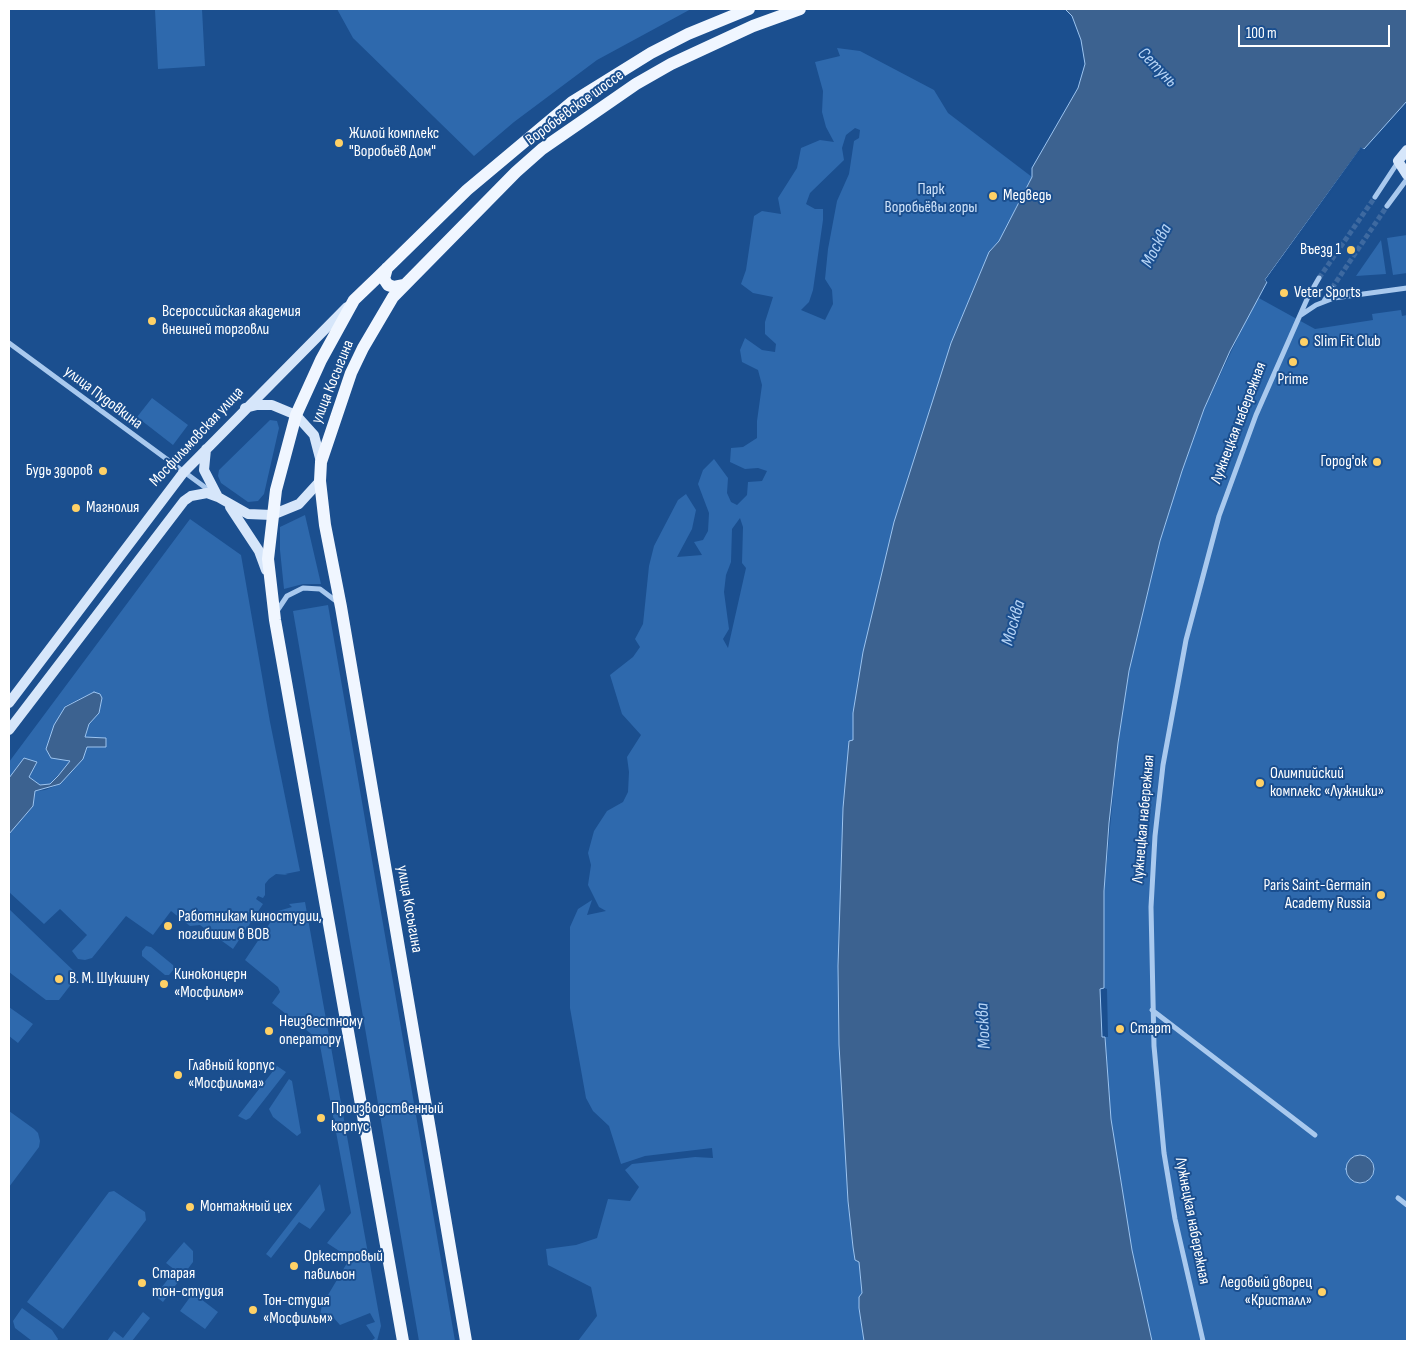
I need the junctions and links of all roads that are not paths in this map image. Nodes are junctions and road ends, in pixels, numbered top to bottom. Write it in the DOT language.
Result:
graph roads {
  1 [pos="749,9"];
  2 [pos="800,9"];
  3 [pos="1407,151"];
  4 [pos="1398,162"];
  5 [pos="1407,175"];
  6 [pos="1407,179"];
  7 [pos="1375,197"];
  8 [pos="1387,206"];
  9 [pos="391,264"];
  10 [pos="1319,278"];
  11 [pos="404,285"];
  12 [pos="1332,288"];
  13 [pos="1407,288"];
  14 [pos="354,300"];
  15 [pos="1323,301"];
  16 [pos="380,317"];
  17 [pos="1299,317"];
  18 [pos="9,344"];
  19 [pos="245,408"];
  20 [pos="296,415"];
  21 [pos="206,448"];
  22 [pos="321,462"];
  23 [pos="182,473"];
  24 [pos="320,481"];
  25 [pos="218,497"];
  26 [pos="230,506"];
  27 [pos="272,515"];
  28 [pos="270,578"];
  29 [pos="341,608"];
  30 [pos="275,620"];
  31 [pos="9,703"];
  32 [pos="9,730"];
  33 [pos="1152,1010"];
  34 [pos="1315,1135"];
  35 [pos="1398,1198"];
  36 [pos="1407,1205"];
  37 [pos="403,1341"];
  38 [pos="466,1341"];
  39 [pos="1202,1341"];
  1 -- 9 [label="main road, Воробьёвское шоссе"];
  2 -- 11 [label="main road, Воробьёвское шоссе"];
  3 -- 4 [label="main road"];
  4 -- 5 [label="main road"];
  4 -- 7 [label="street"];
  6 -- 8 [label="street"];
  9 -- 11 [label="main road"];
  9 -- 14 [label="main road, Мосфильмовская улица"];
  10 -- 17 [label="street, Лужнецкая набережная"];
  11 -- 16 [label="main road, Воробьёвское шоссе"];
  12 -- 15 [label="street"];
  13 -- 15 [label="street"];
  14 -- 19 [label="main road, Мосфильмовская улица"];
  14 -- 20 [label="main road"];
  15 -- 17 [label="street"];
  16 -- 22 [label="main road, улица Косыгина"];
  17 -- 33 [label="street, Лужнецкая набережная"];
  18 -- 23 [label="street, улица Пудовкина"];
  19 -- 20 [label="main road, улица Косыгина"];
  19 -- 21 [label="main road, Мосфильмовская улица"];
  20 -- 22 [label="main road, улица Косыгина"];
  20 -- 27 [label="main road"];
  21 -- 23 [label="main road, Мосфильмовская улица"];
  21 -- 25 [label="main road"];
  22 -- 24 [label="main road, улица Косыгина"];
  23 -- 25 [label="street, улица Пудовкина"];
  23 -- 31 [label="main road, Мосфильмовская улица"];
  24 -- 27 [label="main road"];
  24 -- 29 [label="main road, улица Косыгина"];
  25 -- 26 [label="main road"];
  25 -- 32 [label="main road"];
  26 -- 27 [label="main road"];
  26 -- 28 [label="main road"];
  27 -- 28 [label="main road"];
  28 -- 30 [label="main road"];
  29 -- 30 [label="street"];
  29 -- 38 [label="main road, улица Косыгина"];
  30 -- 37 [label="main road"];
  33 -- 34 [label="street"];
  33 -- 39 [label="street, Лужнецкая набережная"];
  35 -- 36 [label="street"];
}
